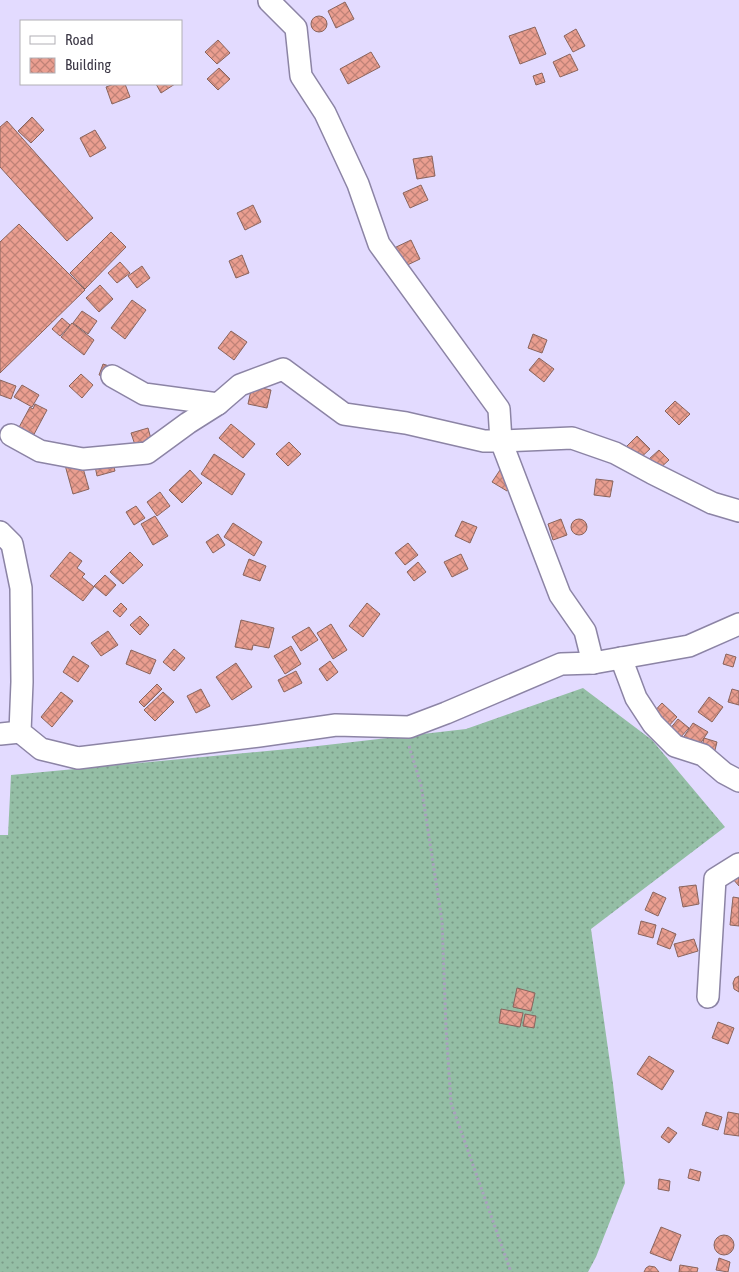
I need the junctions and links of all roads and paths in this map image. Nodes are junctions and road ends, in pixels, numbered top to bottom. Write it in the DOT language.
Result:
graph roads {
  1 [pos="269,1"];
  2 [pos="112,376"];
  3 [pos="218,404"];
  4 [pos="11,435"];
  5 [pos="501,441"];
  6 [pos="739,511"];
  7 [pos="0,532"];
  8 [pos="739,624"];
  9 [pos="621,658"];
  10 [pos="593,663"];
  11 [pos="408,731"];
  12 [pos="10,733"];
  13 [pos="739,781"];
  14 [pos="739,864"];
  15 [pos="708,997"];
  16 [pos="511,1272"];
  1 -- 5 [label="street"];
  2 -- 3 [label="street"];
  3 -- 4 [label="street"];
  3 -- 5 [label="street"];
  5 -- 6 [label="street"];
  5 -- 10 [label="street"];
  7 -- 12 [label="street"];
  8 -- 9 [label="street"];
  9 -- 10 [label="street"];
  9 -- 13 [label="street"];
  10 -- 11 [label="street"];
  11 -- 12 [label="street"];
  11 -- 16 [label="path"];
  14 -- 15 [label="street"];
}
